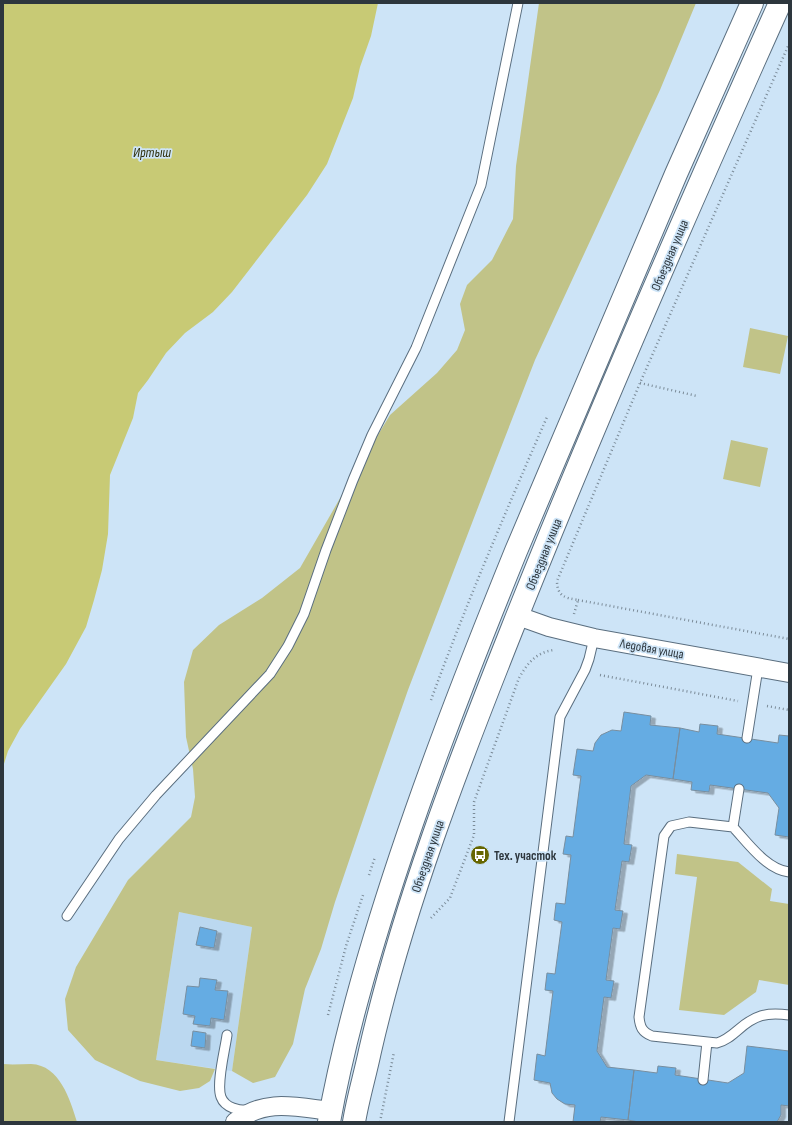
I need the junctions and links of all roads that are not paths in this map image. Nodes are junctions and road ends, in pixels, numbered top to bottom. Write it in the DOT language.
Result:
graph roads {
  1 [pos="518,3"];
  2 [pos="752,3"];
  3 [pos="780,3"];
  4 [pos="493,606"];
  5 [pos="518,616"];
  6 [pos="594,638"];
  7 [pos="758,668"];
  8 [pos="789,673"];
  9 [pos="747,738"];
  10 [pos="739,789"];
  11 [pos="734,827"];
  12 [pos="789,872"];
  13 [pos="67,916"];
  14 [pos="789,1016"];
  15 [pos="227,1035"];
  16 [pos="707,1042"];
  17 [pos="703,1080"];
  18 [pos="257,1109"];
  19 [pos="330,1117"];
  20 [pos="354,1119"];
  21 [pos="235,1122"];
  22 [pos="509,1122"];
  1 -- 13 [label="lane"];
  2 -- 4 [label="main road, Объездная улица"];
  3 -- 5 [label="main road, Объездная улица"];
  4 -- 5 [label="main road"];
  4 -- 19 [label="main road, Объездная улица"];
  5 -- 6 [label="street, Ледовая улица"];
  5 -- 20 [label="main road, Объездная улица"];
  6 -- 7 [label="street, Ледовая улица"];
  6 -- 22 [label="lane"];
  7 -- 8 [label="street, Ледовая улица"];
  7 -- 9 [label="lane"];
  10 -- 11 [label="lane"];
  11 -- 12 [label="lane"];
  11 -- 16 [label="lane"];
  14 -- 16 [label="lane"];
  15 -- 18 [label="lane"];
  16 -- 17 [label="lane"];
  18 -- 19 [label="street"];
  18 -- 21 [label="street"];
  19 -- 20 [label="main road"];
}
